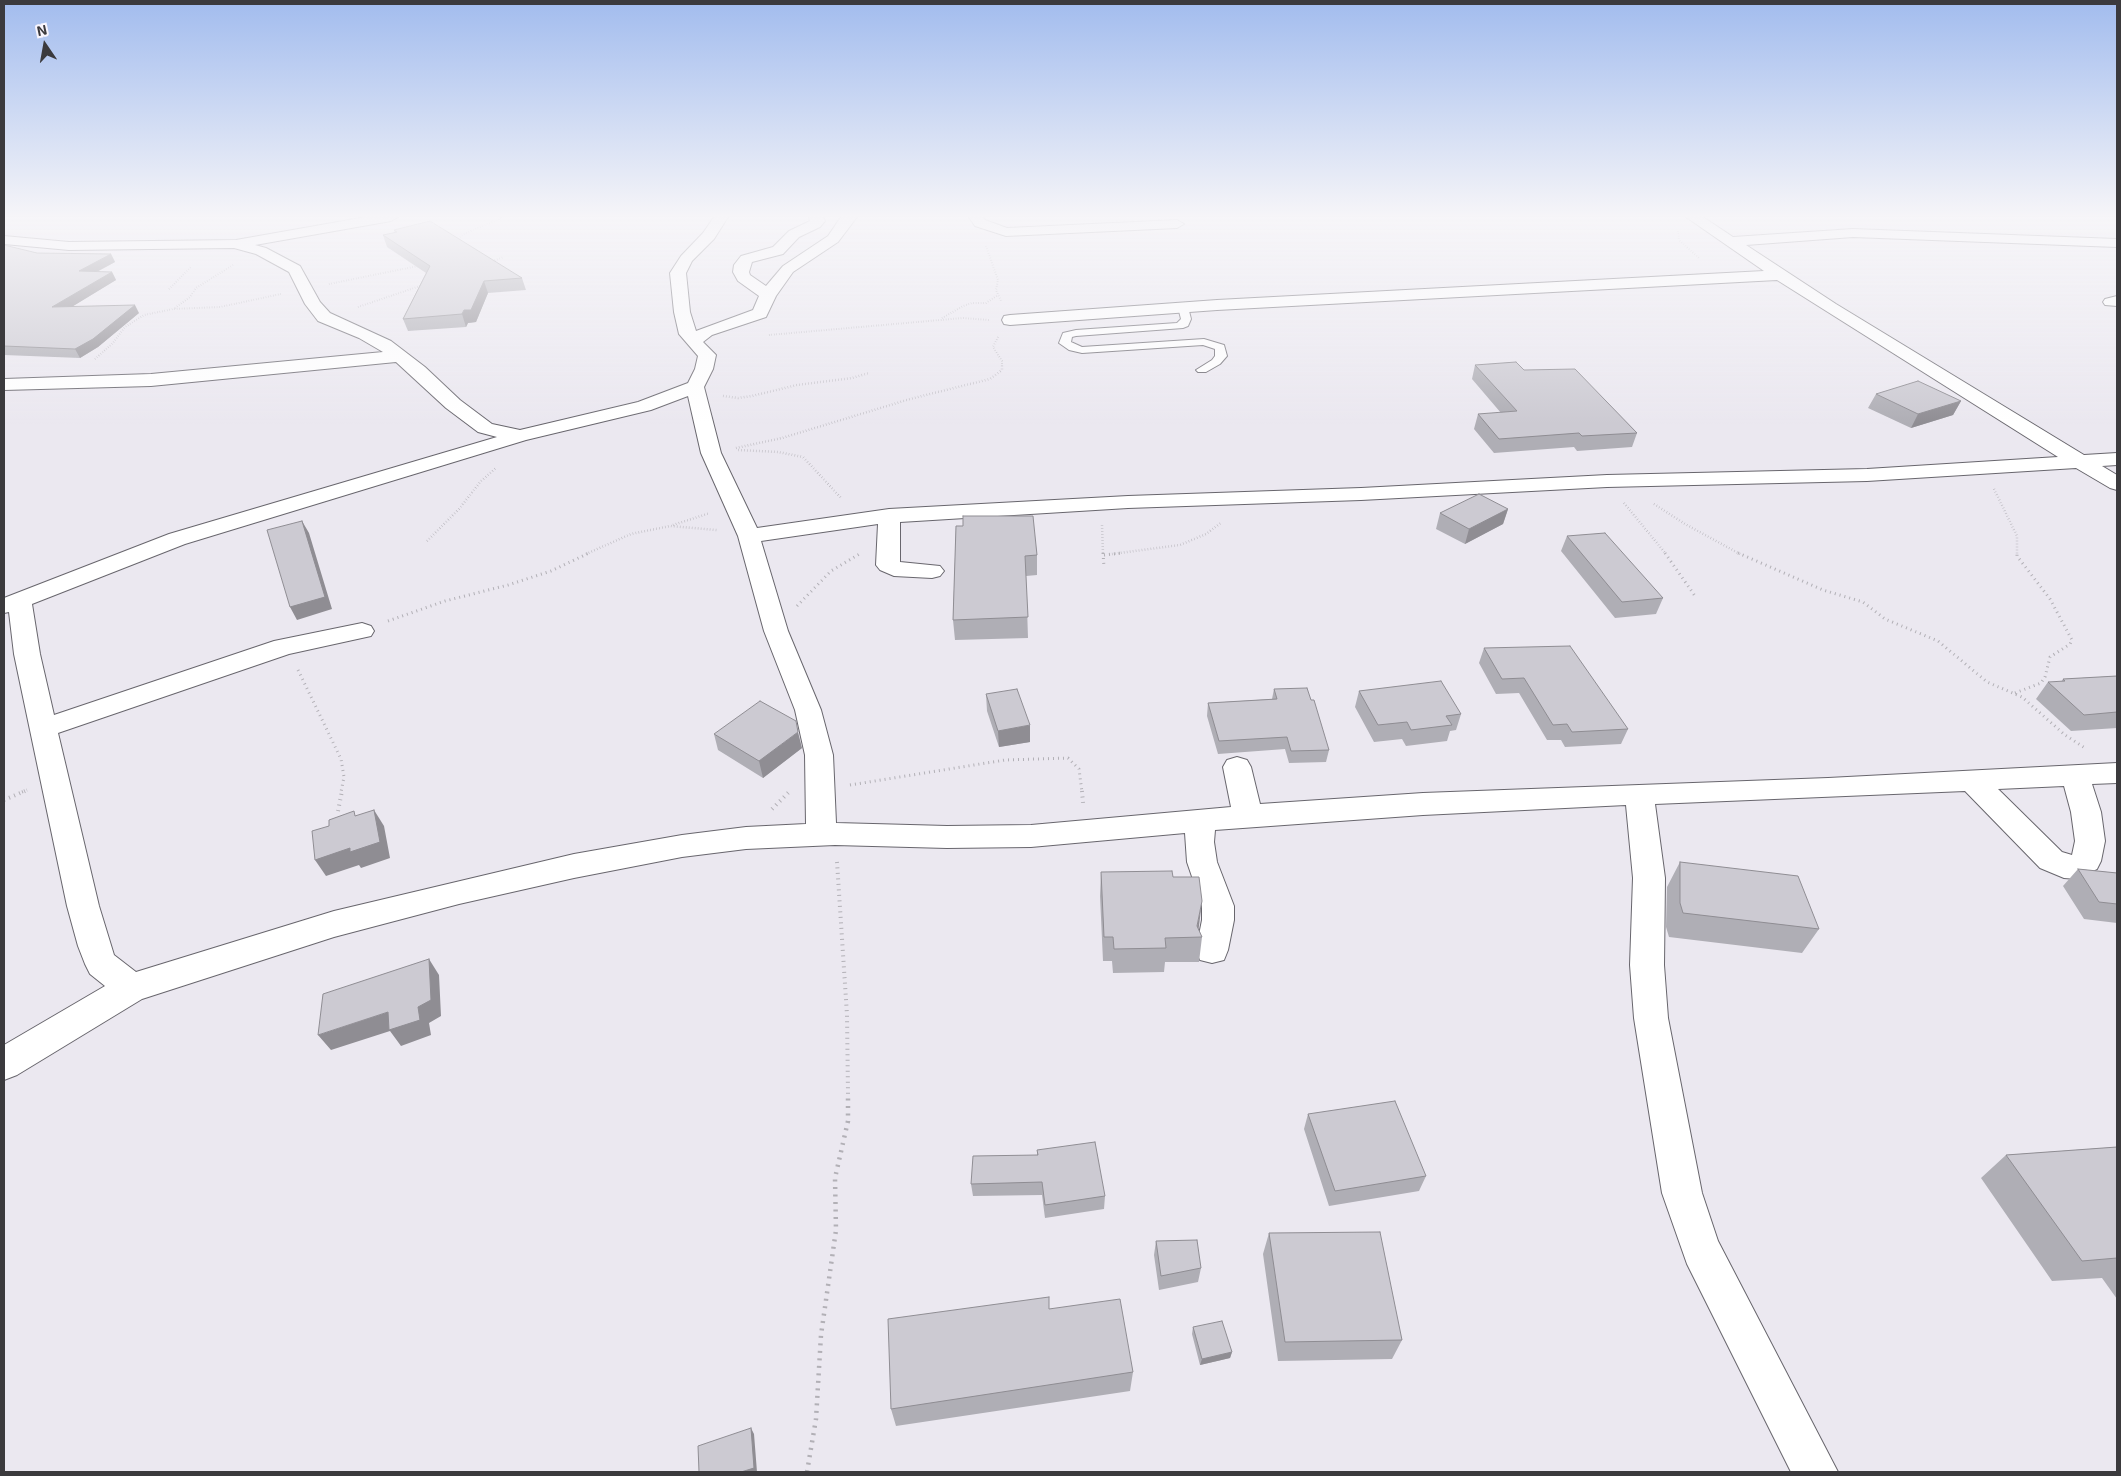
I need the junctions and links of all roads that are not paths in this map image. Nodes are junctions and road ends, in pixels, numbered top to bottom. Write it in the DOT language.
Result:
graph roads {
  1 [pos="304,286"];
  2 [pos="679,286"];
  3 [pos="755,286"];
  4 [pos="775,286"];
  5 [pos="1568,286"];
  6 [pos="1797,286"];
  7 [pos="768,295"];
  8 [pos="1183,307"];
  9 [pos="1010,320"];
  10 [pos="694,342"];
  11 [pos="400,356"];
  12 [pos="1202,370"];
  13 [pos="696,385"];
  14 [pos="4,386"];
  15 [pos="520,436"];
  16 [pos="2117,459"];
  17 [pos="2082,462"];
  18 [pos="2117,484"];
  19 [pos="888,526"];
  20 [pos="749,535"];
  21 [pos="932,571"];
  22 [pos="11,603"];
  23 [pos="362,631"];
  24 [pos="16,651"];
  25 [pos="45,728"];
  26 [pos="1237,767"];
  27 [pos="2117,773"];
  28 [pos="2075,776"];
  29 [pos="1972,782"];
  30 [pos="1639,794"];
  31 [pos="1248,816"];
  32 [pos="1201,820"];
  33 [pos="828,834"];
  34 [pos="1212,950"];
  35 [pos="131,988"];
  36 [pos="4,1064"];
  37 [pos="1816,1472"];
  1 -- 11 [label="street"];
  2 -- 10 [label="street"];
  3 -- 7 [label="street"];
  4 -- 7 [label="street"];
  5 -- 8 [label="street"];
  6 -- 17 [label="street"];
  7 -- 10 [label="street"];
  8 -- 9 [label="street"];
  8 -- 12 [label="lane"];
  10 -- 13 [label="street"];
  11 -- 14 [label="street"];
  11 -- 15 [label="street"];
  13 -- 15 [label="street"];
  13 -- 20 [label="street"];
  15 -- 22 [label="street"];
  16 -- 17 [label="street"];
  17 -- 18 [label="street"];
  17 -- 19 [label="street"];
  19 -- 20 [label="street"];
  19 -- 21 [label="street"];
  20 -- 33 [label="street"];
  22 -- 24 [label="street"];
  23 -- 25 [label="street"];
  24 -- 25 [label="street"];
  25 -- 35 [label="street"];
  26 -- 31 [label="street"];
  27 -- 28 [label="street"];
  28 -- 29 [label="street"];
  28 -- 29 [label="street"];
  29 -- 30 [label="street"];
  30 -- 31 [label="street"];
  30 -- 37 [label="street"];
  31 -- 32 [label="street"];
  32 -- 33 [label="street"];
  32 -- 34 [label="street"];
  33 -- 35 [label="street"];
  35 -- 36 [label="street"];
}
